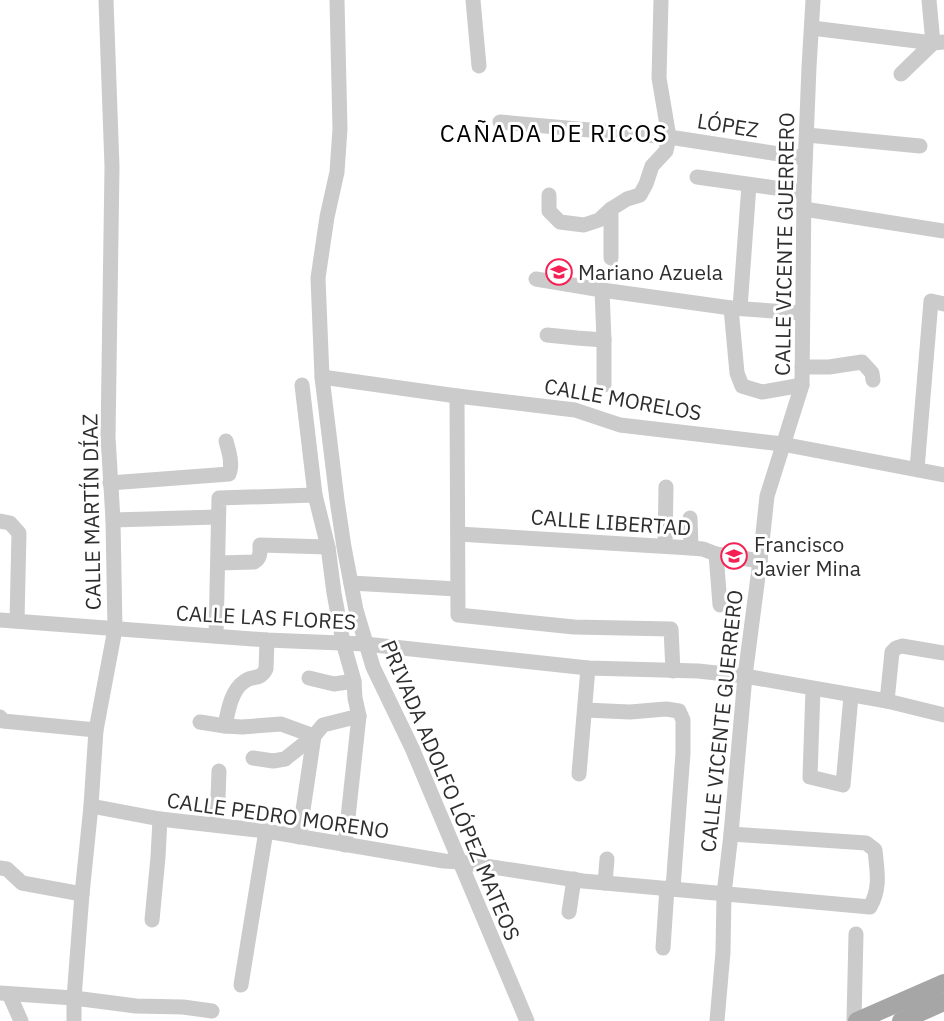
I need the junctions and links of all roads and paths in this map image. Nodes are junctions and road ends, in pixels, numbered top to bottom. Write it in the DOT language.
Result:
graph roads {
  1 [pos="106,0"];
  2 [pos="337,0"];
  3 [pos="474,0"];
  4 [pos="661,0"];
  5 [pos="813,0"];
  6 [pos="934,4"];
  7 [pos="812,28"];
  8 [pos="939,43"];
  9 [pos="479,66"];
  10 [pos="901,74"];
  11 [pos="500,122"];
  12 [pos="807,135"];
  13 [pos="669,137"];
  14 [pos="920,146"];
  15 [pos="805,158"];
  16 [pos="697,177"];
  17 [pos="749,185"];
  18 [pos="804,192"];
  19 [pos="549,195"];
  20 [pos="611,209"];
  21 [pos="804,209"];
  22 [pos="944,231"];
  23 [pos="611,258"];
  24 [pos="536,279"];
  25 [pos="602,290"];
  26 [pos="937,302"];
  27 [pos="735,308"];
  28 [pos="802,312"];
  29 [pos="547,335"];
  30 [pos="604,340"];
  31 [pos="802,367"];
  32 [pos="322,377"];
  33 [pos="873,380"];
  34 [pos="302,385"];
  35 [pos="604,385"];
  36 [pos="802,385"];
  37 [pos="457,396"];
  38 [pos="226,441"];
  39 [pos="782,444"];
  40 [pos="916,469"];
  41 [pos="944,475"];
  42 [pos="110,483"];
  43 [pos="666,487"];
  44 [pos="315,495"];
  45 [pos="218,517"];
  46 [pos="690,518"];
  47 [pos="113,520"];
  48 [pos="0,521"];
  49 [pos="458,534"];
  50 [pos="665,546"];
  51 [pos="328,547"];
  52 [pos="691,548"];
  53 [pos="716,554"];
  54 [pos="760,561"];
  55 [pos="218,563"];
  56 [pos="351,583"];
  57 [pos="457,589"];
  58 [pos="720,605"];
  59 [pos="0,620"];
  60 [pos="17,621"];
  61 [pos="114,628"];
  62 [pos="216,636"];
  63 [pos="267,640"];
  64 [pos="354,643"];
  65 [pos="944,653"];
  66 [pos="588,668"];
  67 [pos="673,671"];
  68 [pos="745,676"];
  69 [pos="309,678"];
  70 [pos="354,681"];
  71 [pos="813,689"];
  72 [pos="851,696"];
  73 [pos="887,701"];
  74 [pos="585,710"];
  75 [pos="944,715"];
  76 [pos="359,716"];
  77 [pos="0,717"];
  78 [pos="200,722"];
  79 [pos="225,726"];
  80 [pos="96,730"];
  81 [pos="314,736"];
  82 [pos="253,758"];
  83 [pos="219,771"];
  84 [pos="579,774"];
  85 [pos="91,806"];
  86 [pos="160,819"];
  87 [pos="217,825"];
  88 [pos="266,831"];
  89 [pos="731,834"];
  90 [pos="299,837"];
  91 [pos="345,845"];
  92 [pos="607,859"];
  93 [pos="460,862"];
  94 [pos="0,868"];
  95 [pos="574,879"];
  96 [pos="605,883"];
  97 [pos="670,888"];
  98 [pos="82,894"];
  99 [pos="724,894"];
  100 [pos="569,912"];
  101 [pos="152,920"];
  102 [pos="856,934"];
  103 [pos="663,948"];
  104 [pos="944,983"];
  105 [pos="241,985"];
  106 [pos="4,993"];
  107 [pos="74,999"];
  108 [pos="944,1002"];
  109 [pos="212,1011"];
  110 [pos="21,1021"];
  111 [pos="74,1021"];
  112 [pos="526,1021"];
  113 [pos="717,1021"];
  114 [pos="856,1021"];
  115 [pos="901,1021"];
  1 -- 42 [label="street, CALLE MARTÍN DÍAZ"];
  2 -- 32 [label="street, PRIVADA ADOLFO LÓPEZ MATEOS"];
  3 -- 9 [label="street"];
  4 -- 13 [label="street"];
  5 -- 7 [label="street, CALLE VICENTE GUERRERO"];
  6 -- 8 [label="street"];
  7 -- 8 [label="street"];
  7 -- 12 [label="street, CALLE VICENTE GUERRERO"];
  8 -- 10 [label="street"];
  11 -- 13 [label="street, LÓPEZ"];
  12 -- 14 [label="street"];
  12 -- 15 [label="street, CALLE VICENTE GUERRERO"];
  13 -- 15 [label="street, LÓPEZ"];
  13 -- 20 [label="street"];
  15 -- 18 [label="street, CALLE VICENTE GUERRERO"];
  16 -- 17 [label="street"];
  17 -- 18 [label="street"];
  17 -- 27 [label="street"];
  18 -- 21 [label="street, CALLE VICENTE GUERRERO"];
  19 -- 20 [label="street"];
  20 -- 23 [label="street"];
  21 -- 22 [label="street"];
  21 -- 28 [label="street, CALLE VICENTE GUERRERO"];
  24 -- 25 [label="street"];
  25 -- 27 [label="street"];
  25 -- 30 [label="street"];
  26 -- 40 [label="street"];
  27 -- 28 [label="street"];
  27 -- 36 [label="street"];
  28 -- 31 [label="street, CALLE VICENTE GUERRERO"];
  29 -- 30 [label="street"];
  30 -- 35 [label="street"];
  31 -- 33 [label="street"];
  31 -- 36 [label="street, CALLE VICENTE GUERRERO"];
  32 -- 37 [label="street, CALLE MORELOS"];
  32 -- 56 [label="street, PRIVADA ADOLFO LÓPEZ MATEOS"];
  34 -- 44 [label="street"];
  36 -- 39 [label="street, CALLE VICENTE GUERRERO"];
  37 -- 39 [label="street, CALLE MORELOS"];
  37 -- 49 [label="street"];
  38 -- 42 [label="street"];
  39 -- 40 [label="street, CALLE MORELOS"];
  39 -- 54 [label="street, CALLE VICENTE GUERRERO"];
  40 -- 41 [label="street, CALLE MORELOS"];
  42 -- 47 [label="street, CALLE MARTÍN DÍAZ"];
  43 -- 50 [label="street"];
  44 -- 45 [label="street"];
  44 -- 51 [label="street"];
  45 -- 47 [label="street"];
  45 -- 55 [label="street"];
  46 -- 52 [label="street"];
  47 -- 61 [label="street, CALLE MARTÍN DÍAZ"];
  48 -- 60 [label="street"];
  49 -- 50 [label="street, CALLE LIBERTAD"];
  49 -- 57 [label="street"];
  50 -- 52 [label="street, CALLE LIBERTAD"];
  51 -- 55 [label="street"];
  51 -- 64 [label="street"];
  52 -- 53 [label="street, CALLE LIBERTAD"];
  53 -- 54 [label="street, CALLE LIBERTAD"];
  53 -- 58 [label="street"];
  54 -- 68 [label="street, CALLE VICENTE GUERRERO"];
  55 -- 62 [label="street"];
  56 -- 57 [label="street"];
  56 -- 64 [label="street, PRIVADA ADOLFO LÓPEZ MATEOS"];
  57 -- 67 [label="street"];
  59 -- 60 [label="street, CALLE LAS FLORES"];
  60 -- 61 [label="street, CALLE LAS FLORES"];
  61 -- 62 [label="street, CALLE LAS FLORES"];
  61 -- 80 [label="street, CALLE MARTÍN DÍAZ"];
  62 -- 63 [label="street, CALLE LAS FLORES"];
  63 -- 64 [label="street, CALLE LAS FLORES"];
  63 -- 79 [label="street"];
  64 -- 66 [label="street, CALLE LAS FLORES"];
  64 -- 70 [label="street"];
  64 -- 93 [label="street, PRIVADA ADOLFO LÓPEZ MATEOS"];
  65 -- 73 [label="street"];
  66 -- 67 [label="street, CALLE LAS FLORES"];
  66 -- 74 [label="street"];
  67 -- 68 [label="street, CALLE LAS FLORES"];
  68 -- 71 [label="street, CALLE LAS FLORES"];
  68 -- 89 [label="street, CALLE VICENTE GUERRERO"];
  69 -- 70 [label="street"];
  70 -- 76 [label="street"];
  71 -- 72 [label="street, CALLE LAS FLORES"];
  71 -- 72 [label="street"];
  72 -- 73 [label="street, CALLE LAS FLORES"];
  73 -- 75 [label="street, CALLE LAS FLORES"];
  74 -- 84 [label="street"];
  74 -- 97 [label="street"];
  76 -- 81 [label="street"];
  76 -- 91 [label="street"];
  77 -- 80 [label="street"];
  78 -- 79 [label="street"];
  79 -- 81 [label="street"];
  80 -- 85 [label="street, CALLE MARTÍN DÍAZ"];
  81 -- 82 [label="street"];
  81 -- 90 [label="street"];
  83 -- 87 [label="street"];
  85 -- 86 [label="street, CALLE PEDRO MORENO"];
  85 -- 98 [label="street, CALLE MARTÍN DÍAZ"];
  86 -- 87 [label="street, CALLE PEDRO MORENO"];
  86 -- 101 [label="street"];
  87 -- 88 [label="street, CALLE PEDRO MORENO"];
  88 -- 90 [label="street, CALLE PEDRO MORENO"];
  88 -- 105 [label="street"];
  89 -- 99 [label="street, CALLE VICENTE GUERRERO"];
  89 -- 99 [label="street, CALLE PEDRO MORENO"];
  90 -- 91 [label="street, CALLE PEDRO MORENO"];
  91 -- 93 [label="street, CALLE PEDRO MORENO"];
  92 -- 96 [label="street"];
  93 -- 95 [label="street, CALLE PEDRO MORENO"];
  93 -- 112 [label="street, PRIVADA ADOLFO LÓPEZ MATEOS"];
  94 -- 98 [label="street"];
  95 -- 96 [label="street, CALLE PEDRO MORENO"];
  95 -- 100 [label="street"];
  96 -- 97 [label="street, CALLE PEDRO MORENO"];
  97 -- 99 [label="street, CALLE PEDRO MORENO"];
  97 -- 103 [label="street"];
  98 -- 107 [label="street, CALLE MARTÍN DÍAZ"];
  99 -- 113 [label="street, CALLE VICENTE GUERRERO"];
  102 -- 114 [label="street"];
  104 -- 114 [label="main road"];
  106 -- 107 [label="street"];
  106 -- 110 [label="street"];
  107 -- 109 [label="street"];
  107 -- 111 [label="street, CALLE MARTÍN DÍAZ"];
  108 -- 115 [label="main road"];
}
